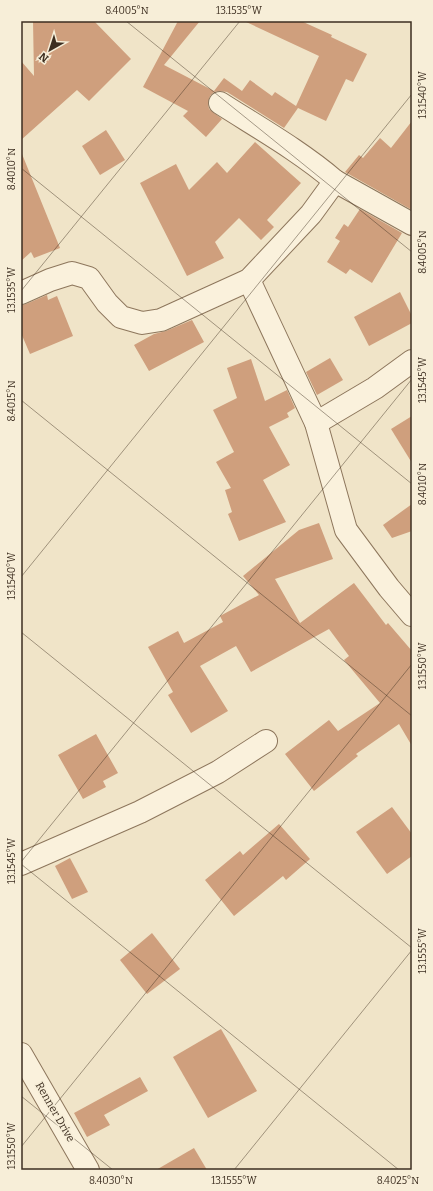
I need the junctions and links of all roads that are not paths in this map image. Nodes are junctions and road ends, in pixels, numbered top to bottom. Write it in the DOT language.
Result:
graph roads {
  1 [pos="220,103"];
  2 [pos="335,181"];
  3 [pos="412,224"];
  4 [pos="249,280"];
  5 [pos="21,293"];
  6 [pos="412,361"];
  7 [pos="316,423"];
  8 [pos="410,609"];
  9 [pos="266,742"];
  10 [pos="21,864"];
  11 [pos="21,1054"];
  12 [pos="88,1170"];
  1 -- 2 [label="street"];
  2 -- 3 [label="street"];
  2 -- 4 [label="street"];
  4 -- 5 [label="street"];
  4 -- 7 [label="street"];
  6 -- 7 [label="street"];
  7 -- 8 [label="street"];
  9 -- 10 [label="street"];
  11 -- 12 [label="street, Renner Drive"];
}
